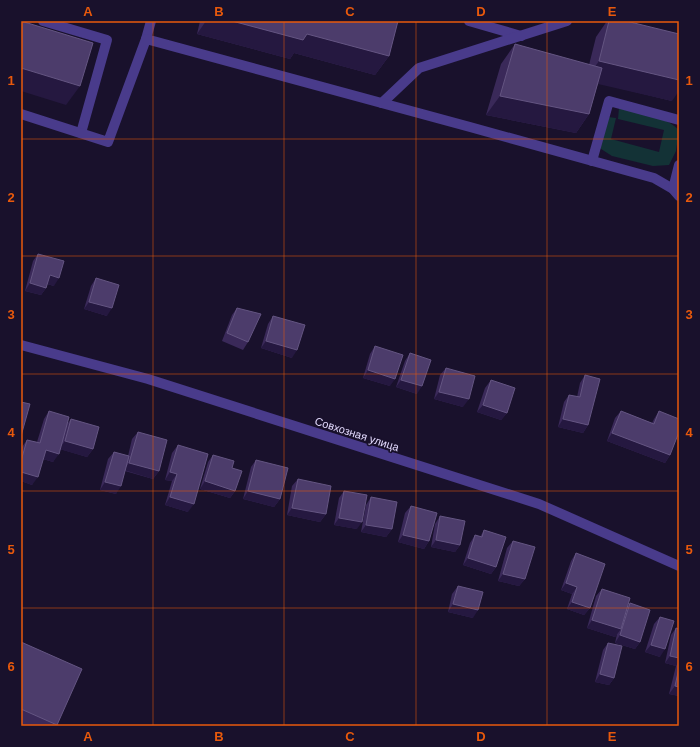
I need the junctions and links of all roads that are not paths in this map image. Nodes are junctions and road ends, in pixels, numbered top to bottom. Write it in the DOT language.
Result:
graph roads {
  1 [pos="42,21"];
  2 [pos="151,21"];
  3 [pos="469,21"];
  4 [pos="567,21"];
  5 [pos="521,36"];
  6 [pos="146,39"];
  7 [pos="382,103"];
  8 [pos="21,114"];
  9 [pos="679,120"];
  10 [pos="81,133"];
  11 [pos="592,161"];
  12 [pos="679,165"];
  13 [pos="676,192"];
  14 [pos="21,345"];
  15 [pos="679,566"];
  1 -- 10 [label="street"];
  2 -- 6 [label="street"];
  3 -- 5 [label="street"];
  4 -- 5 [label="street"];
  5 -- 7 [label="street"];
  6 -- 7 [label="street"];
  6 -- 10 [label="street"];
  7 -- 11 [label="street"];
  8 -- 10 [label="street"];
  9 -- 11 [label="street"];
  11 -- 13 [label="street"];
  12 -- 13 [label="street"];
  14 -- 15 [label="street, Совхозная улица"];
}
